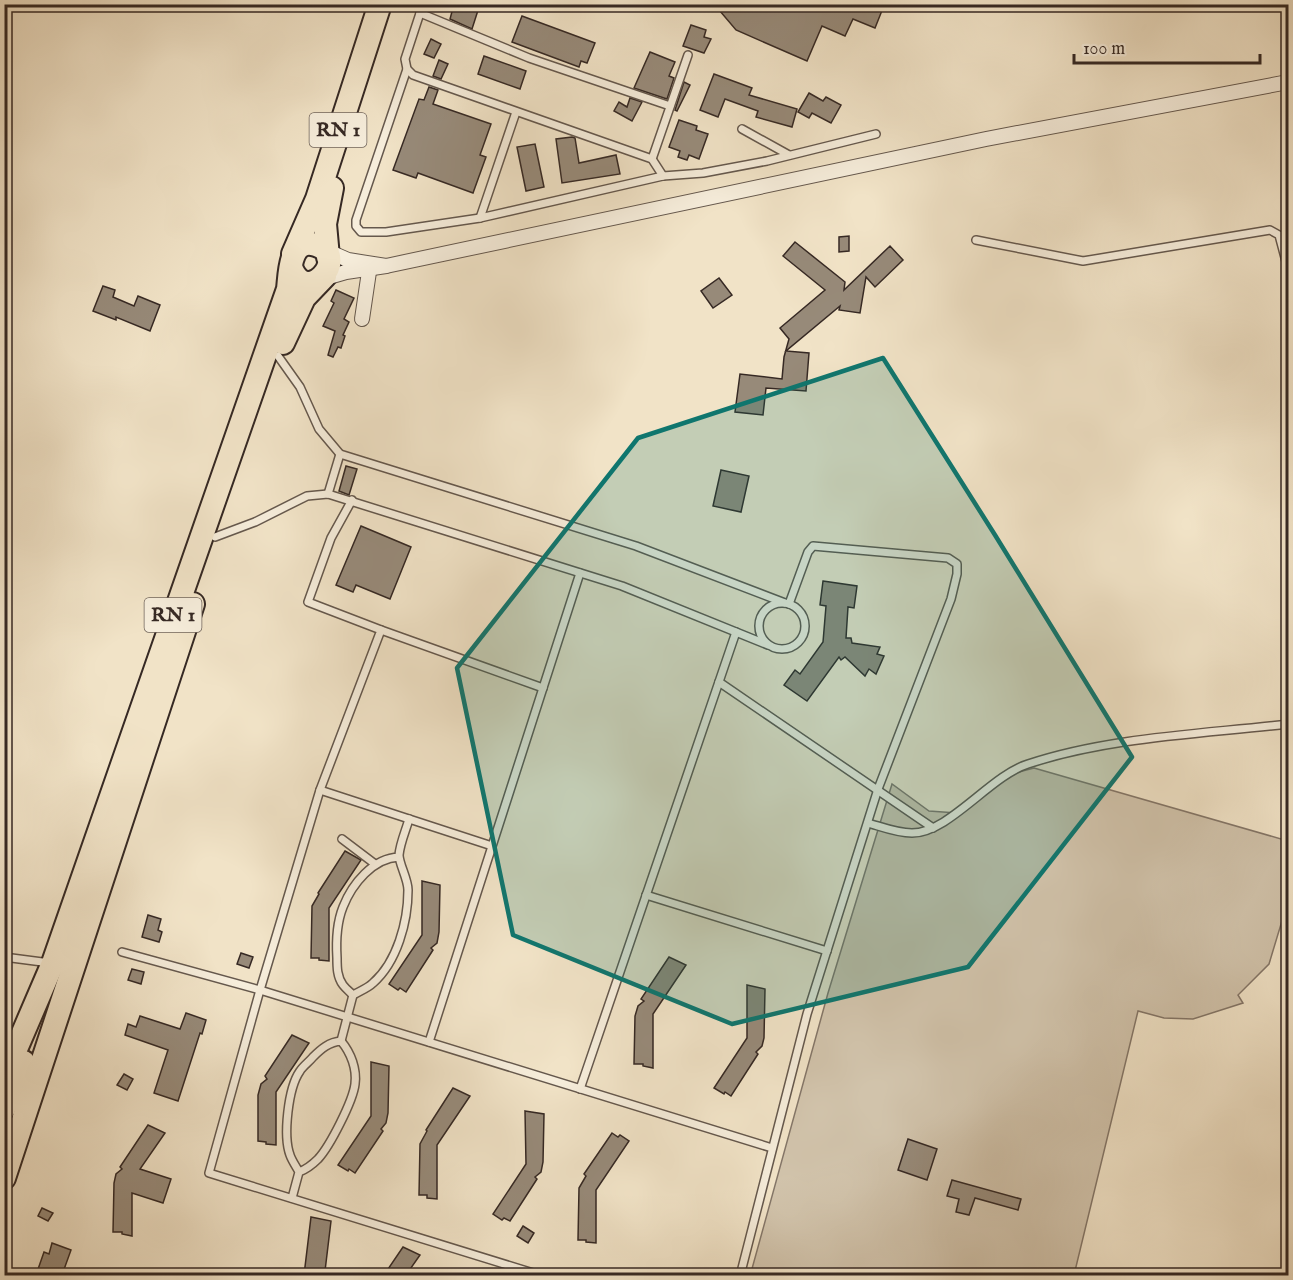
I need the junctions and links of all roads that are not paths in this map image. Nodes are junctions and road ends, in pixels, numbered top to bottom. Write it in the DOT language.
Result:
graph roads {
  1 [pos="380,4"];
  2 [pos="395,4"];
  3 [pos="423,4"];
  4 [pos="420,13"];
  5 [pos="688,55"];
  6 [pos="407,69"];
  7 [pos="1288,82"];
  8 [pos="670,106"];
  9 [pos="516,112"];
  10 [pos="742,129"];
  11 [pos="876,134"];
  12 [pos="789,155"];
  13 [pos="652,159"];
  14 [pos="663,177"];
  15 [pos="480,218"];
  16 [pos="976,240"];
  17 [pos="292,261"];
  18 [pos="324,265"];
  19 [pos="370,267"];
  20 [pos="1288,269"];
  21 [pos="362,319"];
  22 [pos="278,356"];
  23 [pos="340,454"];
  24 [pos="328,494"];
  25 [pos="352,500"];
  26 [pos="215,537"];
  27 [pos="580,573"];
  28 [pos="787,604"];
  29 [pos="381,630"];
  30 [pos="736,632"];
  31 [pos="768,645"];
  32 [pos="719,682"];
  33 [pos="543,688"];
  34 [pos="1288,724"];
  35 [pos="878,789"];
  36 [pos="320,790"];
  37 [pos="409,819"];
  38 [pos="868,823"];
  39 [pos="933,828"];
  40 [pos="342,839"];
  41 [pos="492,846"];
  42 [pos="399,857"];
  43 [pos="375,864"];
  44 [pos="646,895"];
  45 [pos="827,951"];
  46 [pos="122,952"];
  47 [pos="4,957"];
  48 [pos="77,961"];
  49 [pos="53,963"];
  50 [pos="260,990"];
  51 [pos="353,995"];
  52 [pos="347,1017"];
  53 [pos="341,1041"];
  54 [pos="429,1042"];
  55 [pos="4,1077"];
  56 [pos="580,1089"];
  57 [pos="4,1109"];
  58 [pos="4,1132"];
  59 [pos="772,1149"];
  60 [pos="299,1172"];
  61 [pos="4,1178"];
  62 [pos="292,1198"];
  63 [pos="543,1275"];
  64 [pos="740,1275"];
  1 -- 17 [label="main road, RN 1"];
  2 -- 18 [label="main road, RN 1"];
  3 -- 4 [label="lane"];
  4 -- 6 [label="lane"];
  4 -- 8 [label="lane"];
  5 -- 8 [label="lane"];
  6 -- 9 [label="lane"];
  6 -- 15 [label="lane"];
  7 -- 19 [label="street"];
  8 -- 13 [label="lane"];
  9 -- 13 [label="lane"];
  9 -- 15 [label="lane"];
  10 -- 12 [label="lane"];
  11 -- 12 [label="lane"];
  12 -- 14 [label="lane"];
  13 -- 14 [label="lane"];
  14 -- 15 [label="lane"];
  16 -- 20 [label="lane"];
  17 -- 18 [label="main road"];
  17 -- 18 [label="main road"];
  17 -- 49 [label="main road, RN 1"];
  18 -- 19 [label="street"];
  18 -- 19 [label="street"];
  18 -- 22 [label="main road, RN 1"];
  19 -- 21 [label="street"];
  22 -- 23 [label="lane"];
  22 -- 26 [label="main road, RN 1"];
  23 -- 24 [label="lane"];
  23 -- 28 [label="lane"];
  24 -- 25 [label="lane"];
  24 -- 26 [label="lane"];
  25 -- 27 [label="lane"];
  25 -- 29 [label="lane"];
  26 -- 48 [label="main road, RN 1"];
  27 -- 30 [label="lane"];
  27 -- 33 [label="lane"];
  28 -- 31 [label="lane"];
  28 -- 31 [label="lane"];
  28 -- 35 [label="lane"];
  29 -- 33 [label="lane"];
  29 -- 36 [label="lane"];
  30 -- 31 [label="lane"];
  30 -- 32 [label="lane"];
  32 -- 35 [label="lane"];
  32 -- 44 [label="lane"];
  33 -- 41 [label="lane"];
  34 -- 39 [label="lane"];
  35 -- 38 [label="lane"];
  35 -- 39 [label="lane"];
  36 -- 37 [label="lane"];
  36 -- 50 [label="lane"];
  37 -- 41 [label="lane"];
  37 -- 42 [label="lane"];
  38 -- 39 [label="lane"];
  38 -- 45 [label="lane"];
  40 -- 43 [label="lane"];
  41 -- 54 [label="lane"];
  42 -- 43 [label="lane"];
  42 -- 51 [label="lane"];
  43 -- 51 [label="lane"];
  44 -- 45 [label="lane"];
  44 -- 56 [label="lane"];
  45 -- 59 [label="lane"];
  46 -- 50 [label="lane"];
  47 -- 49 [label="lane"];
  48 -- 58 [label="main road"];
  48 -- 61 [label="main road, RN 1"];
  49 -- 55 [label="main road, RN 1"];
  49 -- 57 [label="main road, RN 1"];
  50 -- 52 [label="lane"];
  50 -- 62 [label="lane"];
  51 -- 52 [label="lane"];
  52 -- 53 [label="lane"];
  52 -- 54 [label="lane"];
  53 -- 60 [label="lane"];
  53 -- 60 [label="lane"];
  54 -- 56 [label="lane"];
  56 -- 59 [label="lane"];
  59 -- 64 [label="lane"];
  60 -- 62 [label="lane"];
  62 -- 63 [label="lane"];
}
